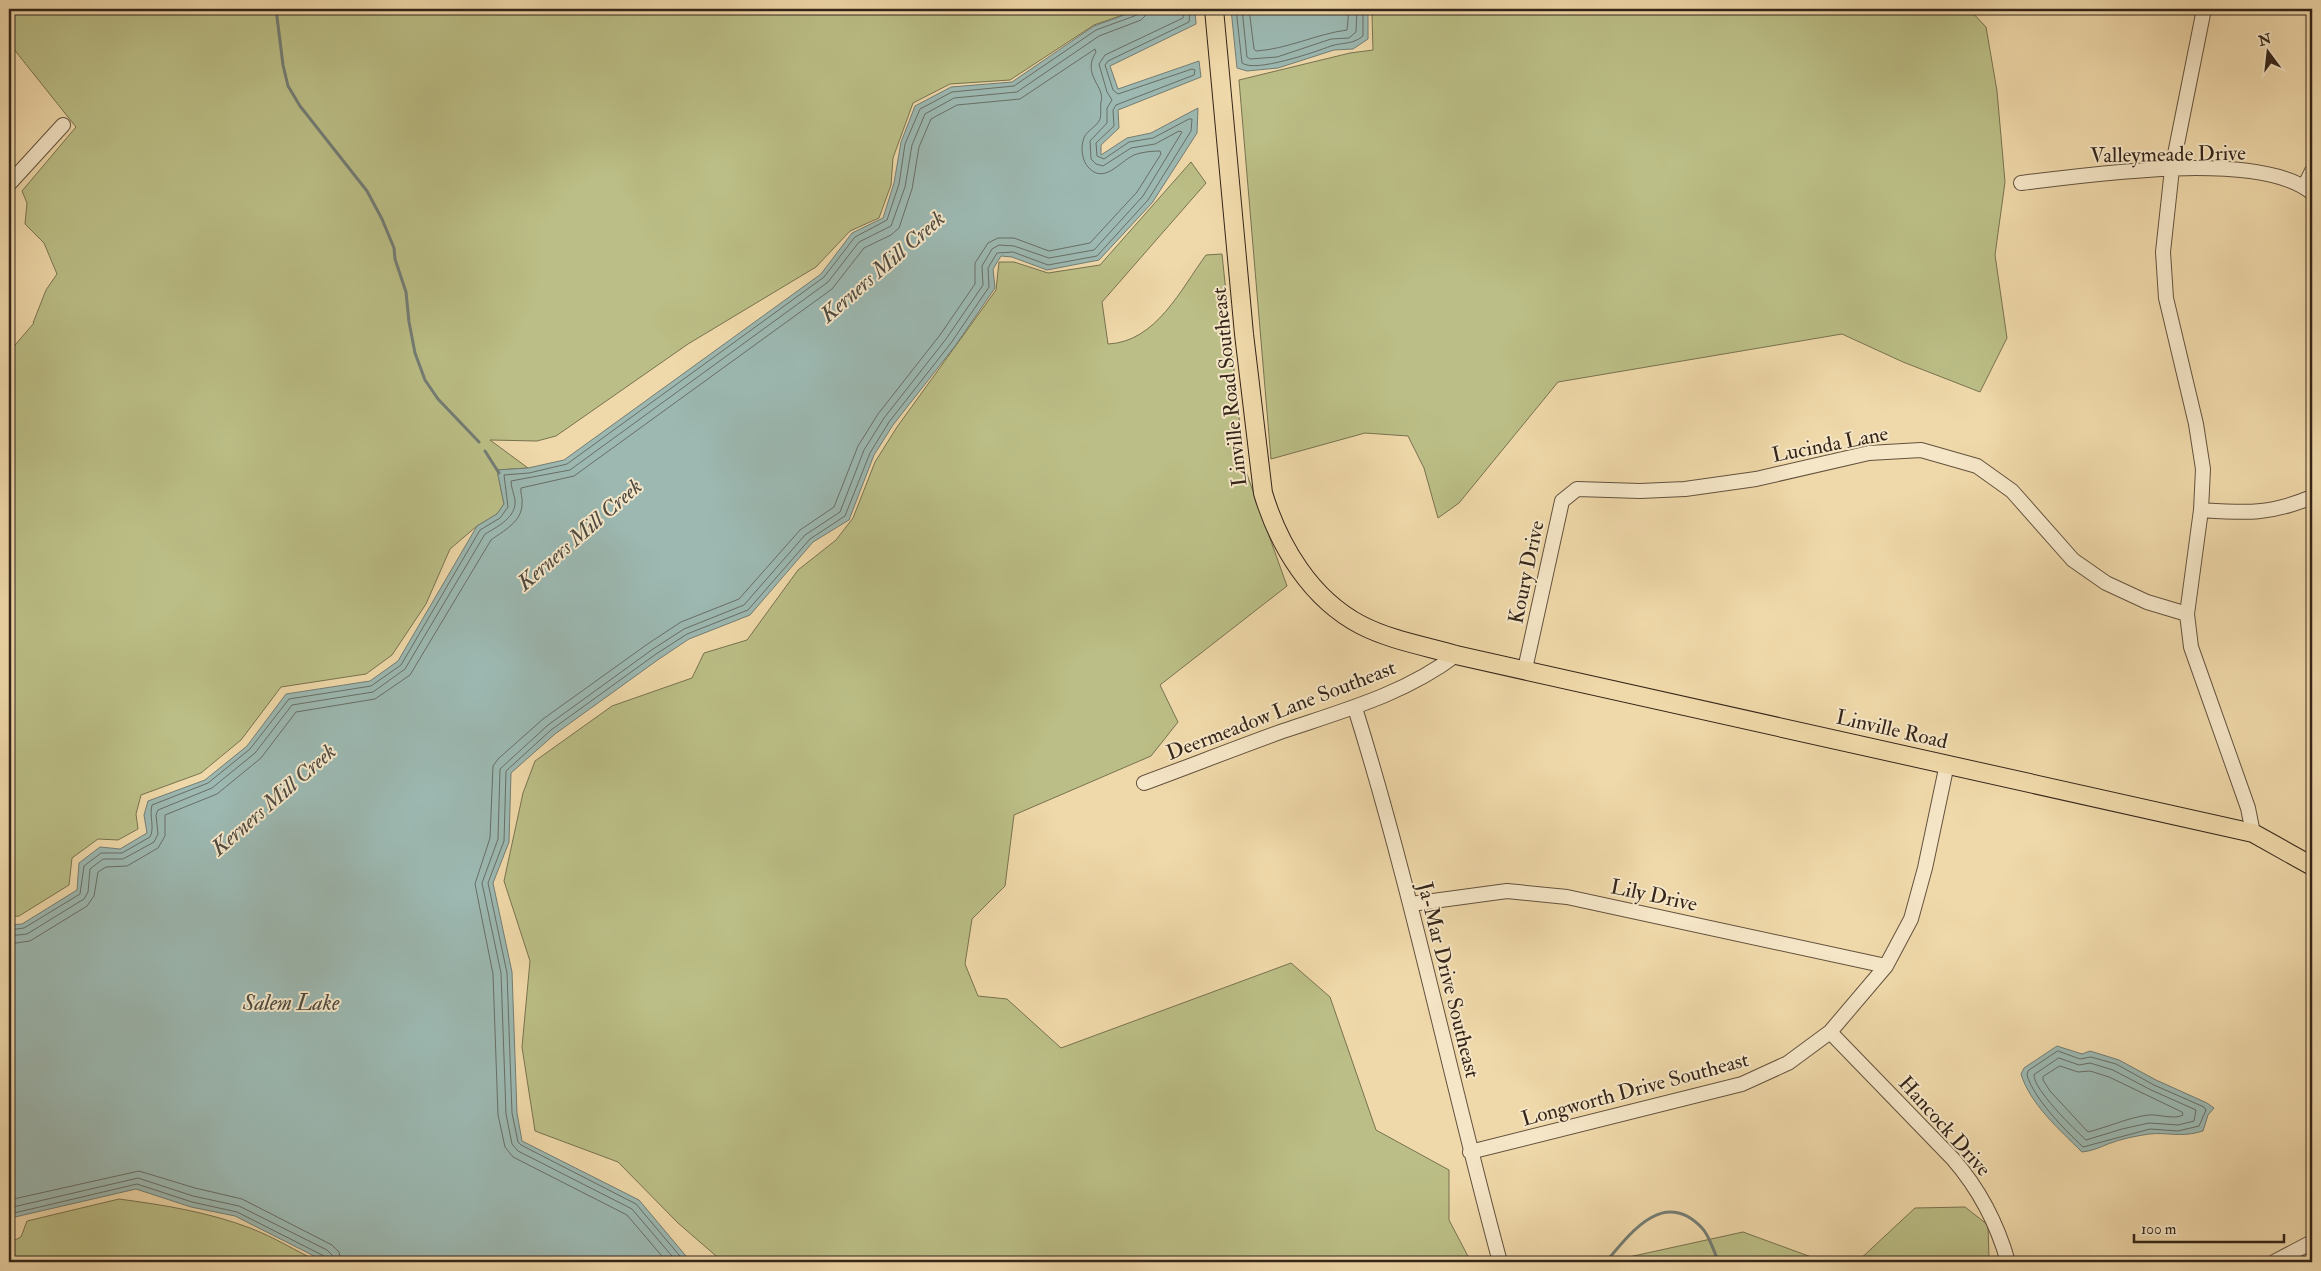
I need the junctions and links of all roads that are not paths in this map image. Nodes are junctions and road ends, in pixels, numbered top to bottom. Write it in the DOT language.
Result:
graph roads {
  1 [pos="1214,9"];
  2 [pos="2204,9"];
  3 [pos="63,125"];
  4 [pos="2172,170"];
  5 [pos="2312,171"];
  6 [pos="9,184"];
  7 [pos="2020,184"];
  8 [pos="2308,190"];
  9 [pos="1577,489"];
  10 [pos="2312,498"];
  11 [pos="2200,510"];
  12 [pos="2187,614"];
  13 [pos="1456,656"];
  14 [pos="1525,669"];
  15 [pos="1355,708"];
  16 [pos="1947,764"];
  17 [pos="1144,783"];
  18 [pos="2253,833"];
  19 [pos="2312,866"];
  20 [pos="1410,904"];
  21 [pos="1886,966"];
  22 [pos="1830,1032"];
  23 [pos="1470,1152"];
  24 [pos="2312,1242"];
  25 [pos="1500,1262"];
  26 [pos="2008,1262"];
  27 [pos="2274,1262"];
  1 -- 13 [label="main road, Linville Road Southeast"];
  2 -- 4 [label="street"];
  3 -- 6 [label="street"];
  4 -- 7 [label="street, Valleymeade Drive"];
  4 -- 8 [label="street, Valleymeade Drive"];
  4 -- 11 [label="street"];
  5 -- 8 [label="street"];
  9 -- 12 [label="street, Lucinda Lane"];
  9 -- 14 [label="street, Koury Drive"];
  10 -- 11 [label="street"];
  11 -- 12 [label="street"];
  12 -- 18 [label="street"];
  13 -- 14 [label="main road, Linville Road"];
  13 -- 15 [label="street, Deermeadow Lane Southeast"];
  14 -- 16 [label="main road, Linville Road"];
  15 -- 17 [label="street, Deermeadow Lane Southeast"];
  15 -- 20 [label="street, Ja-Mar Drive Southeast"];
  16 -- 18 [label="main road, Linville Road"];
  16 -- 21 [label="street, Longworth Drive Southeast"];
  18 -- 19 [label="main road, Linville Road"];
  20 -- 21 [label="street, Lily Drive"];
  20 -- 23 [label="street, Ja-Mar Drive Southeast"];
  21 -- 22 [label="street, Longworth Drive Southeast"];
  22 -- 23 [label="street, Longworth Drive Southeast"];
  22 -- 26 [label="street, Hancock Drive"];
  23 -- 25 [label="street, Ja-Mar Drive Southeast"];
  24 -- 27 [label="street"];
}
